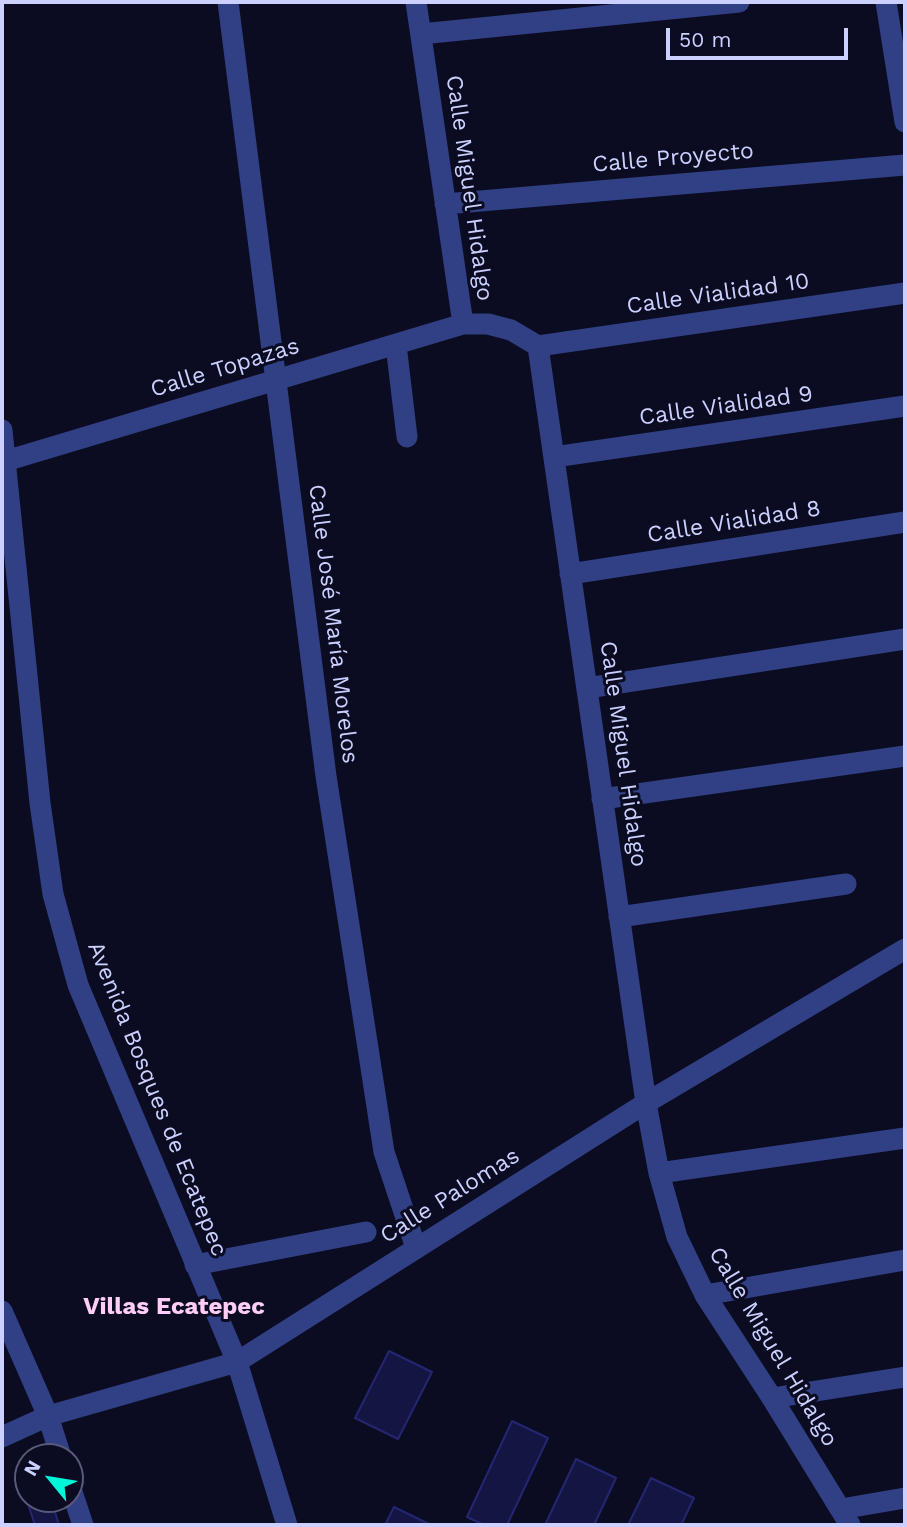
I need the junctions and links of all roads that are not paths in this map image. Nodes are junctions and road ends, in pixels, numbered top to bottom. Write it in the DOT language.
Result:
graph roads {
  1 [pos="228,2"];
  2 [pos="416,2"];
  3 [pos="739,2"];
  4 [pos="887,2"];
  5 [pos="421,34"];
  6 [pos="905,122"];
  7 [pos="905,165"];
  8 [pos="444,204"];
  9 [pos="905,293"];
  10 [pos="463,324"];
  11 [pos="396,345"];
  12 [pos="538,346"];
  13 [pos="275,381"];
  14 [pos="905,406"];
  15 [pos="2,430"];
  16 [pos="407,437"];
  17 [pos="554,457"];
  18 [pos="3,462"];
  19 [pos="905,522"];
  20 [pos="570,574"];
  21 [pos="905,639"];
  22 [pos="587,688"];
  23 [pos="905,756"];
  24 [pos="603,799"];
  25 [pos="846,884"];
  26 [pos="619,917"];
  27 [pos="905,949"];
  28 [pos="646,1103"];
  29 [pos="905,1139"];
  30 [pos="659,1173"];
  31 [pos="366,1232"];
  32 [pos="416,1248"];
  33 [pos="905,1260"];
  34 [pos="195,1265"];
  35 [pos="705,1295"];
  36 [pos="2,1311"];
  37 [pos="236,1362"];
  38 [pos="905,1377"];
  39 [pos="772,1398"];
  40 [pos="48,1416"];
  41 [pos="2,1437"];
  42 [pos="57,1443"];
  43 [pos="905,1498"];
  44 [pos="846,1517"];
  45 [pos="287,1525"];
  1 -- 13 [label="street, Calle José María Morelos"];
  2 -- 5 [label="street, Calle Miguel Hidalgo"];
  3 -- 5 [label="street"];
  4 -- 6 [label="street"];
  5 -- 8 [label="street, Calle Miguel Hidalgo"];
  7 -- 8 [label="street, Calle Proyecto"];
  8 -- 10 [label="street, Calle Miguel Hidalgo"];
  9 -- 12 [label="street, Calle Vialidad 10"];
  10 -- 11 [label="street, Calle Topazas"];
  10 -- 12 [label="street, Calle Miguel Hidalgo"];
  11 -- 13 [label="street, Calle Topazas"];
  11 -- 16 [label="street"];
  12 -- 17 [label="street, Calle Miguel Hidalgo"];
  13 -- 18 [label="street, Calle Topazas"];
  13 -- 32 [label="street, Calle José María Morelos"];
  14 -- 17 [label="street, Calle Vialidad 9"];
  15 -- 18 [label="street, Avenida Bosques de Ecatepec"];
  17 -- 20 [label="street, Calle Miguel Hidalgo"];
  18 -- 34 [label="street, Avenida Bosques de Ecatepec"];
  19 -- 20 [label="street, Calle Vialidad 8"];
  20 -- 22 [label="street, Calle Miguel Hidalgo"];
  21 -- 22 [label="street"];
  22 -- 24 [label="street, Calle Miguel Hidalgo"];
  23 -- 24 [label="street"];
  24 -- 26 [label="street, Calle Miguel Hidalgo"];
  25 -- 26 [label="street"];
  26 -- 28 [label="street, Calle Miguel Hidalgo"];
  27 -- 28 [label="street, Calle Palomas"];
  28 -- 30 [label="street, Calle Miguel Hidalgo"];
  28 -- 32 [label="street, Calle Palomas"];
  29 -- 30 [label="street"];
  30 -- 35 [label="street, Calle Miguel Hidalgo"];
  31 -- 34 [label="street"];
  32 -- 37 [label="street, Calle Palomas"];
  33 -- 35 [label="street"];
  34 -- 37 [label="street, Avenida Bosques de Ecatepec"];
  35 -- 39 [label="street, Calle Miguel Hidalgo"];
  36 -- 40 [label="street"];
  37 -- 40 [label="street, Calle Palomas"];
  37 -- 45 [label="street, Avenida Bosques de Ecatepec"];
  38 -- 39 [label="street"];
  39 -- 44 [label="street, Calle Miguel Hidalgo"];
  40 -- 41 [label="street, Calle Palomas"];
  40 -- 42 [label="street"];
  43 -- 44 [label="street"];
}
